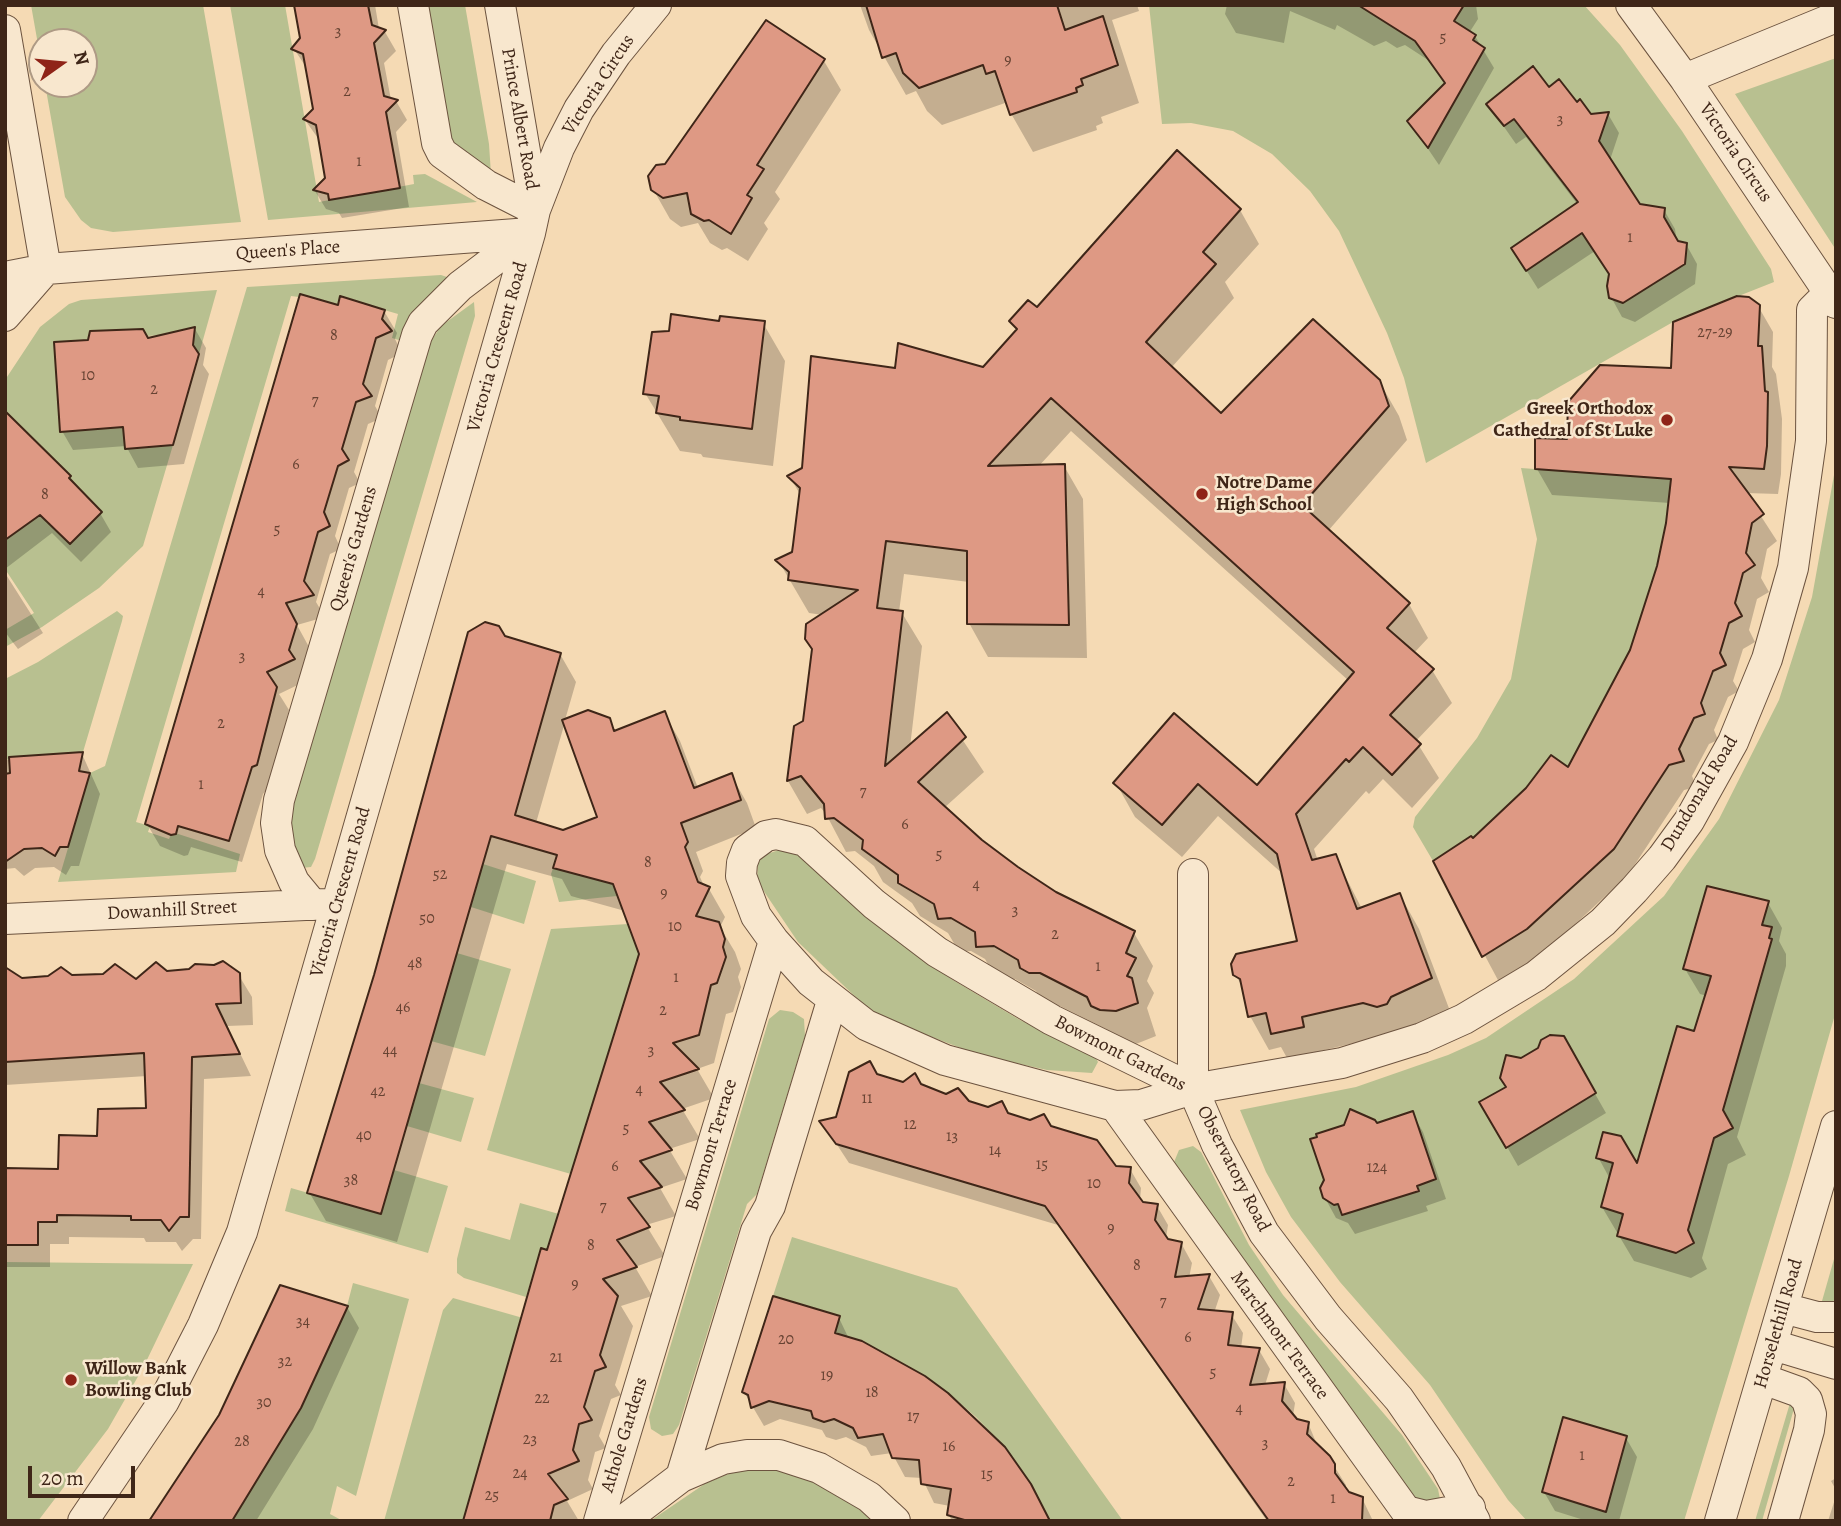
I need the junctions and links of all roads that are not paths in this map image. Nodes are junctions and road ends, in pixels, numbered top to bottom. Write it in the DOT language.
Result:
graph roads {
  1 [pos="413,5"];
  2 [pos="500,5"];
  3 [pos="656,5"];
  4 [pos="1631,5"];
  5 [pos="1836,17"];
  6 [pos="5,30"];
  7 [pos="1685,79"];
  8 [pos="10,85"];
  9 [pos="533,221"];
  10 [pos="46,269"];
  11 [pos="5,278"];
  12 [pos="1832,299"];
  13 [pos="5,316"];
  14 [pos="1193,874"];
  15 [pos="325,904"];
  16 [pos="5,919"];
  17 [pos="774,941"];
  18 [pos="832,1001"];
  19 [pos="1194,1088"];
  20 [pos="1115,1106"];
  21 [pos="1836,1126"];
  22 [pos="1783,1308"];
  23 [pos="1836,1317"];
  24 [pos="1773,1345"];
  25 [pos="651,1349"];
  26 [pos="1836,1364"];
  27 [pos="1763,1379"];
  28 [pos="681,1477"];
  29 [pos="1473,1515"];
  30 [pos="83,1521"];
  31 [pos="599,1521"];
  32 [pos="623,1521"];
  33 [pos="895,1521"];
  34 [pos="1720,1521"];
  35 [pos="1783,1521"];
  1 -- 9 [label="street"];
  2 -- 9 [label="street, Prince Albert Road"];
  3 -- 9 [label="street, Victoria Circus"];
  4 -- 7 [label="street, Victoria Circus"];
  5 -- 7 [label="street"];
  6 -- 8 [label="street"];
  7 -- 12 [label="street, Victoria Circus"];
  8 -- 10 [label="street"];
  9 -- 10 [label="street, Queen's Place"];
  9 -- 15 [label="street, Victoria Crescent Road"];
  9 -- 15 [label="street, Queen's Gardens"];
  10 -- 11 [label="street, Queen's Place"];
  10 -- 13 [label="street"];
  12 -- 19 [label="street, Dundonald Road"];
  14 -- 19 [label="street, Observatory Road"];
  15 -- 16 [label="street, Dowanhill Street"];
  15 -- 30 [label="street, Victoria Crescent Road"];
  17 -- 18 [label="street, Bowmont Gardens"];
  17 -- 19 [label="street, Bowmont Gardens"];
  17 -- 25 [label="street, Bowmont Terrace"];
  18 -- 20 [label="street, Bowmont Gardens"];
  18 -- 28 [label="street"];
  19 -- 20 [label="street, Bowmont Gardens"];
  19 -- 29 [label="street, Observatory Road"];
  20 -- 29 [label="street, Marchmont Terrace"];
  21 -- 22 [label="street, Horselethill Road"];
  22 -- 23 [label="street"];
  22 -- 24 [label="street, Horselethill Road"];
  24 -- 26 [label="street"];
  24 -- 27 [label="street, Horselethill Road"];
  25 -- 31 [label="street, Athole Gardens"];
  27 -- 34 [label="street, Horselethill Road"];
  27 -- 35 [label="street"];
  28 -- 32 [label="street, Athole Gardens"];
  28 -- 33 [label="street, Athole Gardens"];
}
